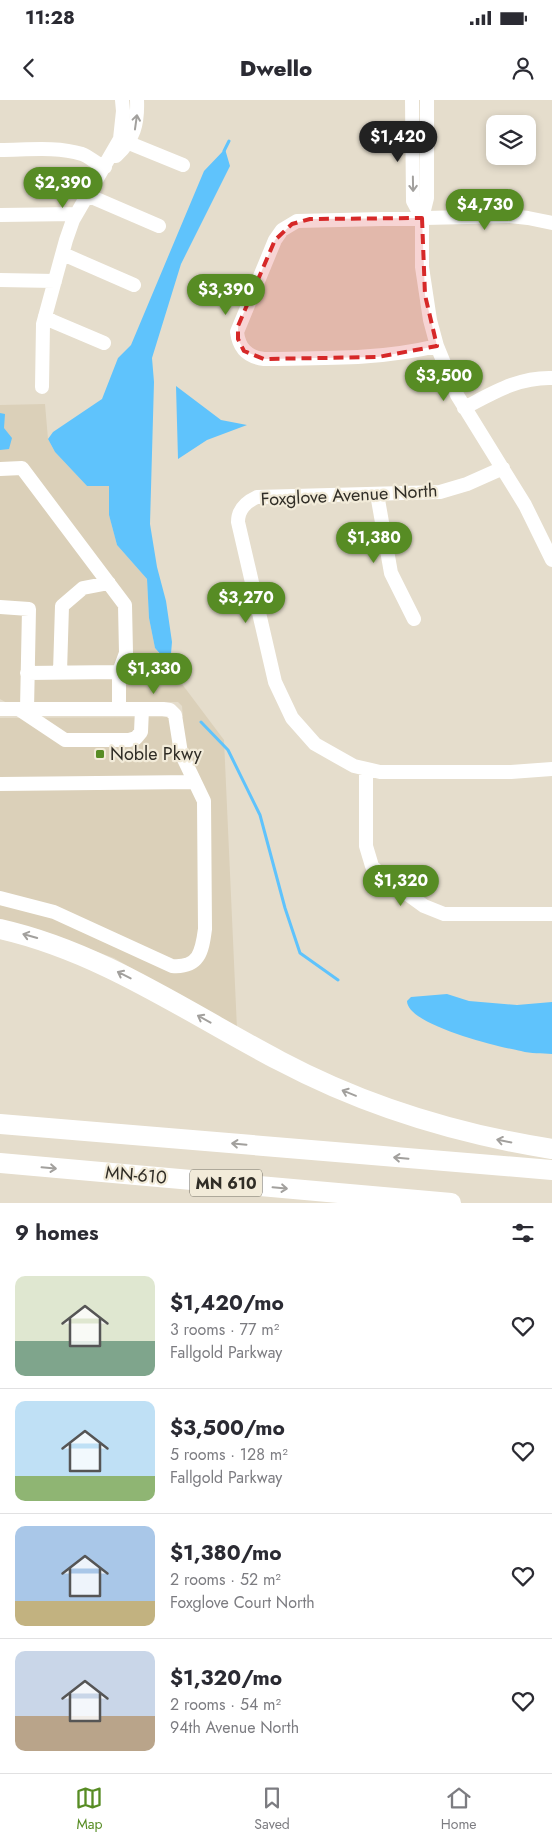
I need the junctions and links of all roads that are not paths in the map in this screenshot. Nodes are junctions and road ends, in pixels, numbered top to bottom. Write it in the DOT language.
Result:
graph roads {
  1 [pos="122,100"];
  2 [pos="137,100"];
  3 [pos="412,100"];
  4 [pos="427,100"];
  5 [pos="125,139"];
  6 [pos="0,150"];
  7 [pos="182,165"];
  8 [pos="105,167"];
  9 [pos="87,195"];
  10 [pos="76,214"];
  11 [pos="0,215"];
  12 [pos="422,218"];
  13 [pos="552,223"];
  14 [pos="159,226"];
  15 [pos="63,254"];
  16 [pos="0,280"];
  17 [pos="55,281"];
  18 [pos="134,285"];
  19 [pos="45,316"];
  20 [pos="104,343"];
  21 [pos="437,346"];
  22 [pos="552,378"];
  23 [pos="42,388"];
  24 [pos="464,408"];
  25 [pos="0,468"];
  26 [pos="502,468"];
  27 [pos="377,494"];
  28 [pos="552,560"];
  29 [pos="109,584"];
  30 [pos="0,608"];
  31 [pos="414,620"];
  32 [pos="27,672"];
  33 [pos="60,672"];
  34 [pos="119,672"];
  35 [pos="0,709"];
  36 [pos="23,709"];
  37 [pos="142,709"];
  38 [pos="119,710"];
  39 [pos="552,769"];
  40 [pos="366,770"];
  41 [pos="195,782"];
  42 [pos="0,784"];
  43 [pos="0,898"];
  44 [pos="552,914"];
  45 [pos="0,929"];
  46 [pos="0,1124"];
  47 [pos="552,1149"];
  48 [pos="0,1163"];
  49 [pos="552,1170"];
  50 [pos="451,1203"];
  1 -- 5 [label="street"];
  5 -- 2 [label="street, one-way"];
  3 -- 12 [label="street, one-way"];
  4 -- 12 [label="street"];
  5 -- 7 [label="street"];
  5 -- 8 [label="street"];
  6 -- 8 [label="street"];
  8 -- 9 [label="street"];
  9 -- 10 [label="street"];
  9 -- 14 [label="street"];
  10 -- 11 [label="street"];
  10 -- 15 [label="street"];
  12 -- 13 [label="street"];
  12 -- 21 [label="street"];
  12 -- 21 [label="street"];
  15 -- 17 [label="street"];
  15 -- 18 [label="street"];
  16 -- 17 [label="street"];
  17 -- 19 [label="street"];
  19 -- 20 [label="street"];
  19 -- 23 [label="street"];
  21 -- 24 [label="street"];
  22 -- 24 [label="street"];
  24 -- 26 [label="street"];
  25 -- 29 [label="street"];
  26 -- 27 [label="street, Foxglove Avenue North"];
  26 -- 28 [label="street"];
  27 -- 31 [label="street"];
  27 -- 40 [label="street, Foxglove Avenue North"];
  29 -- 33 [label="street"];
  29 -- 34 [label="street"];
  30 -- 32 [label="street"];
  32 -- 33 [label="street"];
  32 -- 36 [label="street"];
  33 -- 34 [label="street"];
  34 -- 38 [label="street"];
  35 -- 36 [label="street"];
  36 -- 37 [label="street"];
  36 -- 38 [label="street"];
  37 -- 38 [label="street"];
  37 -- 41 [label="street"];
  39 -- 40 [label="street, Foxglove Avenue North"];
  40 -- 44 [label="street"];
  41 -- 42 [label="street"];
  41 -- 43 [label="street"];
  47 -- 45 [label="highway, one-way"];
  49 -- 46 [label="highway, MN 610, one-way"];
  48 -- 50 [label="highway, MN-610 / MN 610, one-way"];
}
